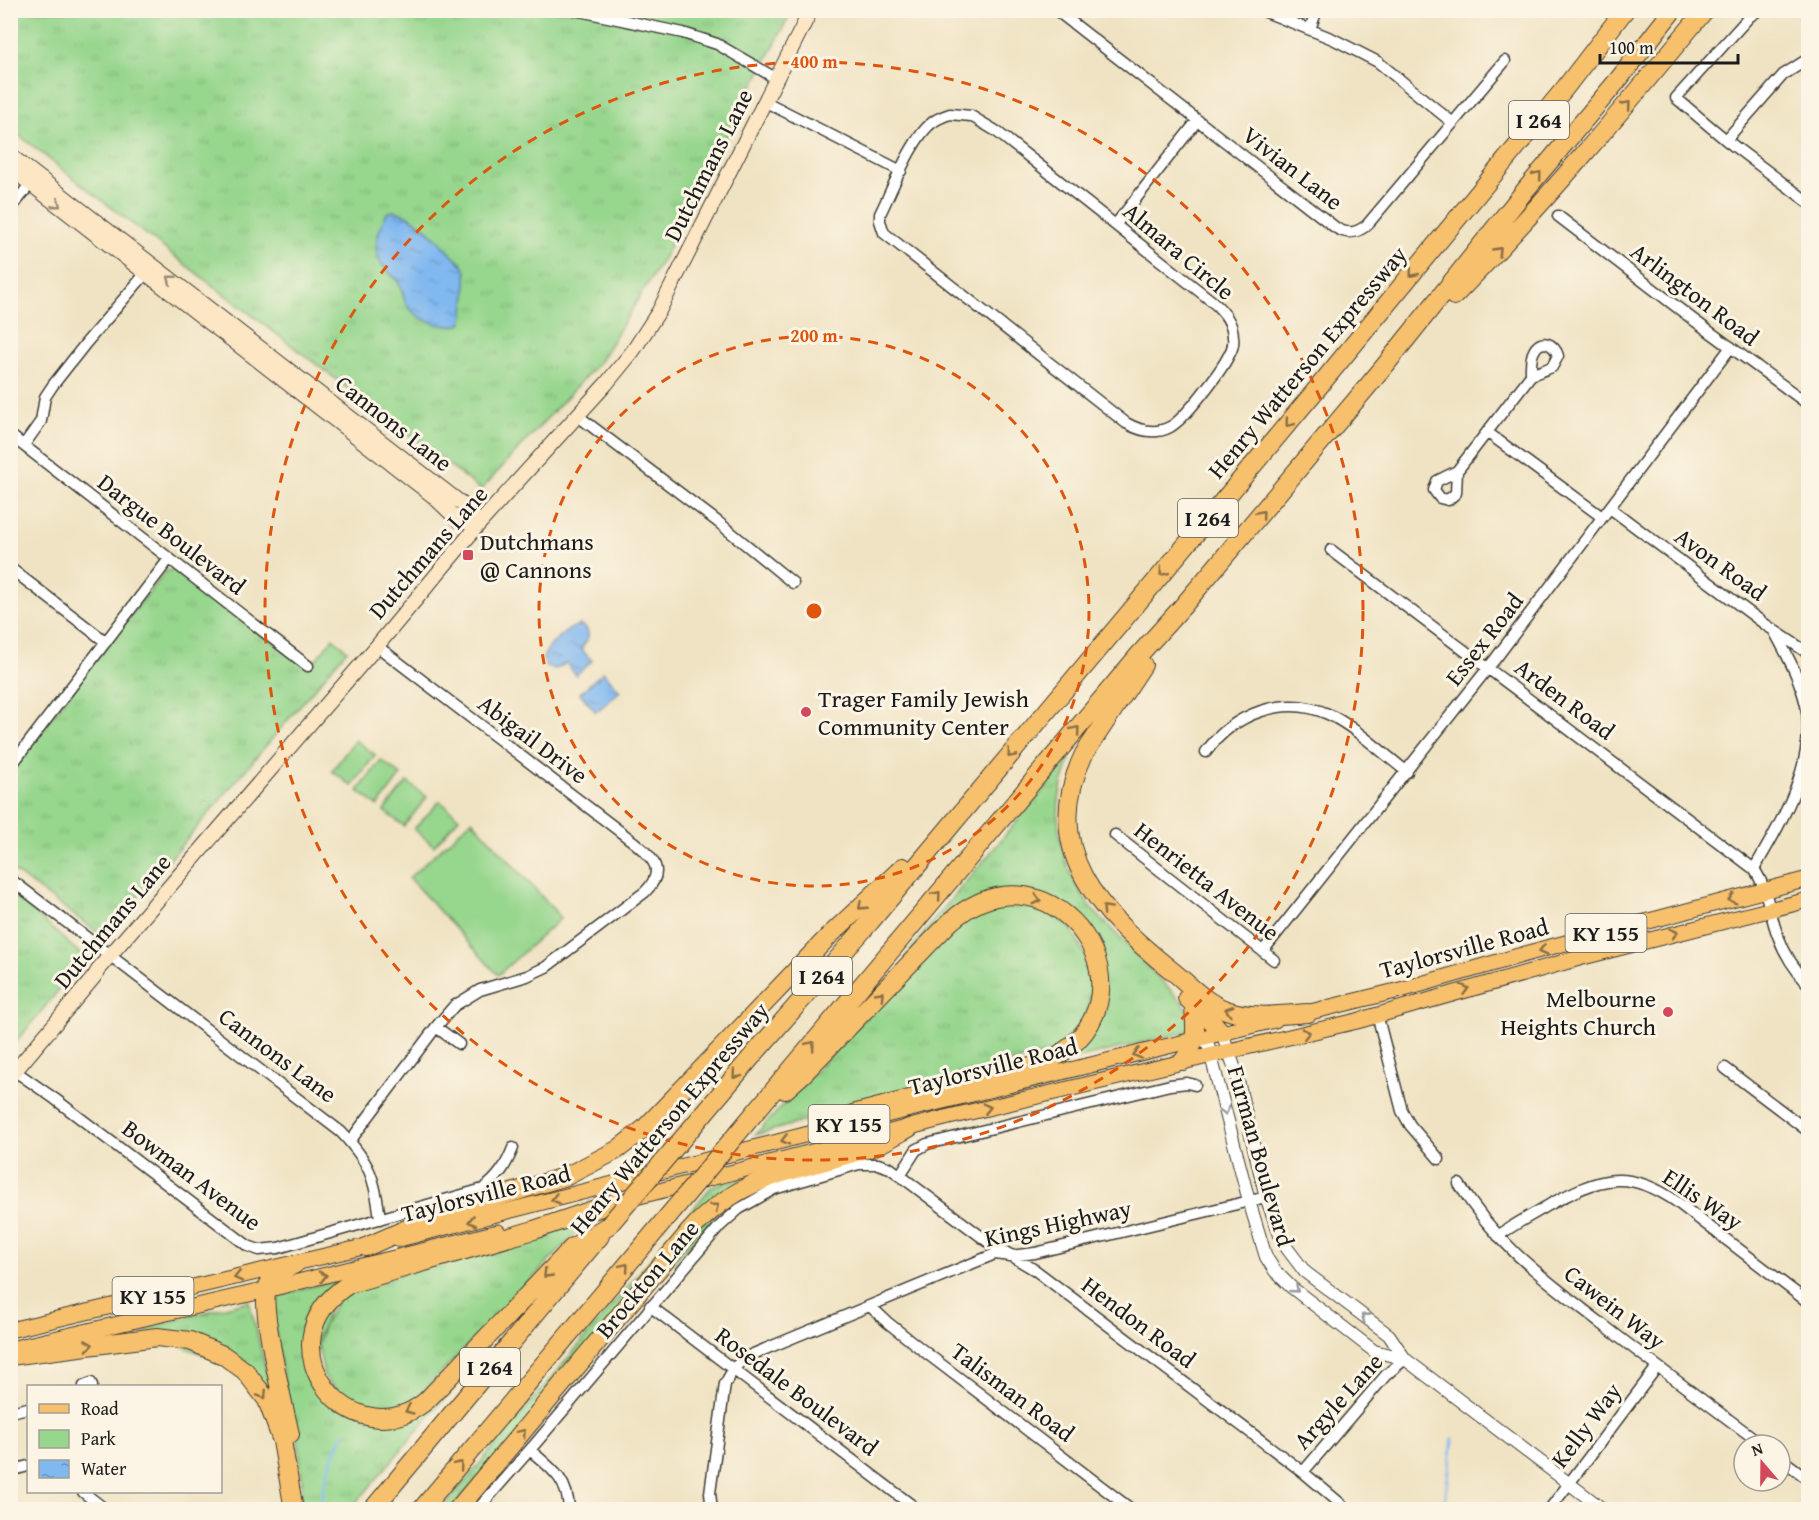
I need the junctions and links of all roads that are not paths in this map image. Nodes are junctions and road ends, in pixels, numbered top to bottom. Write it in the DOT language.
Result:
graph roads {
  1 [pos="575,10"];
  2 [pos="811,10"];
  3 [pos="1056,10"];
  4 [pos="1261,10"];
  5 [pos="1317,10"];
  6 [pos="1625,10"];
  7 [pos="1673,10"];
  8 [pos="1705,10"];
  9 [pos="1759,10"];
  10 [pos="1310,29"];
  11 [pos="1809,59"];
  12 [pos="1505,61"];
  13 [pos="777,79"];
  14 [pos="766,102"];
  15 [pos="1197,121"];
  16 [pos="1453,123"];
  17 [pos="1726,140"];
  18 [pos="10,155"];
  19 [pos="10,168"];
  20 [pos="901,171"];
  21 [pos="34,180"];
  22 [pos="1809,202"];
  23 [pos="10,210"];
  24 [pos="1558,216"];
  25 [pos="1116,224"];
  26 [pos="149,269"];
  27 [pos="1731,347"];
  28 [pos="1383,368"];
  29 [pos="1532,375"];
  30 [pos="1809,404"];
  31 [pos="578,416"];
  32 [pos="1488,433"];
  33 [pos="10,435"];
  34 [pos="24,445"];
  35 [pos="1457,471"];
  36 [pos="1610,508"];
  37 [pos="1602,518"];
  38 [pos="478,525"];
  39 [pos="1331,550"];
  40 [pos="169,559"];
  41 [pos="10,568"];
  42 [pos="793,582"];
  43 [pos="1183,606"];
  44 [pos="1773,629"];
  45 [pos="106,642"];
  46 [pos="376,646"];
  47 [pos="1809,653"];
  48 [pos="308,666"];
  49 [pos="1489,668"];
  50 [pos="1809,694"];
  51 [pos="1806,707"];
  52 [pos="1206,752"];
  53 [pos="10,767"];
  54 [pos="1407,772"];
  55 [pos="965,808"];
  56 [pos="1115,834"];
  57 [pos="1754,869"];
  58 [pos="10,879"];
  59 [pos="1809,879"];
  60 [pos="1765,890"];
  61 [pos="1809,900"];
  62 [pos="1770,910"];
  63 [pos="1148,951"];
  64 [pos="1263,951"];
  65 [pos="110,955"];
  66 [pos="1274,960"];
  67 [pos="1809,984"];
  68 [pos="1194,1005"];
  69 [pos="1308,1013"];
  70 [pos="1377,1014"];
  71 [pos="436,1027"];
  72 [pos="1207,1037"];
  73 [pos="459,1044"];
  74 [pos="1228,1051"];
  75 [pos="1210,1055"];
  76 [pos="1183,1061"];
  77 [pos="1725,1068"];
  78 [pos="13,1074"];
  79 [pos="1195,1085"];
  80 [pos="742,1128"];
  81 [pos="909,1128"];
  82 [pos="824,1130"];
  83 [pos="1809,1131"];
  84 [pos="350,1141"];
  85 [pos="513,1148"];
  86 [pos="1439,1159"];
  87 [pos="900,1175"];
  88 [pos="1459,1184"];
  89 [pos="1266,1197"];
  90 [pos="1249,1201"];
  91 [pos="616,1202"];
  92 [pos="380,1218"];
  93 [pos="609,1225"];
  94 [pos="1498,1236"];
  95 [pos="366,1247"];
  96 [pos="1010,1256"];
  97 [pos="295,1264"];
  98 [pos="266,1290"];
  99 [pos="1809,1302"];
  100 [pos="650,1306"];
  101 [pos="870,1306"];
  102 [pos="97,1309"];
  103 [pos="10,1330"];
  104 [pos="33,1342"];
  105 [pos="10,1349"];
  106 [pos="10,1356"];
  107 [pos="1405,1359"];
  108 [pos="1657,1367"];
  109 [pos="734,1368"];
  110 [pos="27,1408"];
  111 [pos="10,1412"];
  112 [pos="1747,1433"];
  113 [pos="530,1450"];
  114 [pos="27,1466"];
  115 [pos="1792,1467"];
  116 [pos="10,1471"];
  117 [pos="1303,1472"];
  118 [pos="1809,1479"];
  119 [pos="1569,1483"];
  120 [pos="290,1489"];
  121 [pos="86,1493"];
  122 [pos="106,1509"];
  123 [pos="294,1509"];
  124 [pos="372,1509"];
  125 [pos="422,1509"];
  126 [pos="457,1509"];
  127 [pos="477,1509"];
  128 [pos="569,1509"];
  129 [pos="712,1509"];
  130 [pos="918,1509"];
  131 [pos="1132,1509"];
  132 [pos="1348,1509"];
  133 [pos="1549,1509"];
  134 [pos="1604,1509"];
  1 -- 13 [label="street"];
  2 -- 13 [label="main road, Dutchmans Lane"];
  3 -- 15 [label="street, Vivian Lane"];
  4 -- 10 [label="street"];
  5 -- 10 [label="street"];
  6 -- 55 [label="highway, Henry Watterson Expressway / I 264, one-way"];
  28 -- 7 [label="highway, I 264, one-way"];
  28 -- 8 [label="highway, one-way"];
  9 -- 17 [label="street"];
  10 -- 16 [label="street"];
  11 -- 17 [label="street"];
  12 -- 16 [label="street, Vivian Lane"];
  13 -- 14 [label="main road, Dutchmans Lane"];
  14 -- 20 [label="street"];
  14 -- 31 [label="main road, Dutchmans Lane"];
  15 -- 16 [label="street, Vivian Lane"];
  15 -- 25 [label="street"];
  17 -- 22 [label="street"];
  18 -- 21 [label="main road, Cannons Lane"];
  19 -- 21 [label="main road, Cannons Lane"];
  20 -- 25 [label="street, Almara Circle"];
  20 -- 25 [label="street, Almara Circle"];
  21 -- 23 [label="street"];
  21 -- 26 [label="main road, Cannons Lane"];
  24 -- 27 [label="street, Arlington Road"];
  26 -- 34 [label="street"];
  26 -- 38 [label="main road, Cannons Lane"];
  27 -- 30 [label="street, Arlington Road"];
  27 -- 36 [label="street, Essex Road"];
  43 -- 28 [label="highway, I 264, one-way"];
  29 -- 32 [label="street"];
  31 -- 38 [label="main road, Dutchmans Lane"];
  31 -- 42 [label="street"];
  32 -- 35 [label="street"];
  32 -- 37 [label="street"];
  33 -- 34 [label="street, Dargue Boulevard"];
  34 -- 40 [label="street, Dargue Boulevard"];
  36 -- 37 [label="street, Essex Road"];
  36 -- 44 [label="street, Avon Road"];
  37 -- 49 [label="street, Essex Road"];
  38 -- 46 [label="main road, Dutchmans Lane"];
  39 -- 49 [label="street, Arden Road"];
  40 -- 45 [label="street"];
  40 -- 48 [label="street, Dargue Boulevard"];
  41 -- 45 [label="street"];
  63 -- 43 [label="highway, one-way"];
  80 -- 43 [label="highway, I 264, one-way"];
  44 -- 47 [label="street, Avon Road"];
  44 -- 51 [label="street"];
  45 -- 53 [label="street"];
  46 -- 65 [label="main road, Dutchmans Lane"];
  46 -- 71 [label="street, Abigail Drive"];
  49 -- 54 [label="street, Essex Road"];
  49 -- 57 [label="street, Arden Road"];
  50 -- 51 [label="street"];
  51 -- 57 [label="street"];
  52 -- 54 [label="street"];
  54 -- 64 [label="street, Essex Road"];
  55 -- 93 [label="highway, Henry Watterson Expressway / I 264, one-way, bridge"];
  55 -- 95 [label="highway, one-way"];
  56 -- 64 [label="street, Henrietta Avenue"];
  57 -- 60 [label="street, Arden Road"];
  58 -- 65 [label="street, Cannons Lane"];
  59 -- 60 [label="main road, Taylorsville Road / KY 155"];
  60 -- 62 [label="street, Arden Road"];
  60 -- 69 [label="main road, Taylorsville Road / KY 155, one-way"];
  61 -- 62 [label="main road, Taylorsville Road / KY 155"];
  62 -- 67 [label="street, Arden Road"];
  70 -- 62 [label="main road, Taylorsville Road / KY 155, one-way"];
  63 -- 68 [label="highway"];
  69 -- 63 [label="highway, one-way"];
  64 -- 66 [label="street, Henrietta Avenue"];
  65 -- 78 [label="main road, Dutchmans Lane"];
  65 -- 84 [label="street, Cannons Lane"];
  68 -- 72 [label="highway"];
  68 -- 72 [label="highway"];
  69 -- 72 [label="main road, Taylorsville Road / KY 155"];
  74 -- 70 [label="main road, Taylorsville Road / KY 155, one-way"];
  70 -- 86 [label="street"];
  71 -- 73 [label="street"];
  71 -- 84 [label="street"];
  72 -- 74 [label="street, Furman Boulevard"];
  72 -- 75 [label="street, Furman Boulevard"];
  72 -- 76 [label="highway"];
  72 -- 82 [label="main road, Taylorsville Road / KY 155, one-way"];
  74 -- 75 [label="main road, Taylorsville Road / KY 155"];
  74 -- 89 [label="street, Furman Boulevard"];
  75 -- 76 [label="main road, Taylorsville Road / KY 155"];
  75 -- 90 [label="street, Furman Boulevard, one-way"];
  81 -- 76 [label="main road, Taylorsville Road / KY 155, one-way"];
  77 -- 83 [label="street"];
  78 -- 92 [label="street, Bowman Avenue"];
  79 -- 87 [label="street"];
  80 -- 82 [label="highway, one-way"];
  125 -- 80 [label="highway, I 264, one-way, bridge"];
  81 -- 91 [label="main road, Taylorsville Road / KY 155"];
  126 -- 81 [label="highway, one-way"];
  82 -- 95 [label="main road, Taylorsville Road / KY 155, one-way"];
  84 -- 92 [label="street, Cannons Lane"];
  85 -- 92 [label="street, Bowman Avenue"];
  87 -- 96 [label="street, Hendon Road"];
  87 -- 100 [label="street, Brockton Lane"];
  88 -- 94 [label="street, Cawein Way"];
  89 -- 90 [label="street, Kings Highway"];
  107 -- 89 [label="street, Furman Boulevard, one-way"];
  90 -- 96 [label="street, Kings Highway"];
  90 -- 107 [label="street, Furman Boulevard, one-way"];
  93 -- 91 [label="highway, one-way"];
  98 -- 91 [label="main road, Taylorsville Road / KY 155, one-way"];
  93 -- 124 [label="highway, Henry Watterson Expressway / I 264"];
  94 -- 99 [label="street, Ellis Way"];
  94 -- 108 [label="street, Cawein Way"];
  95 -- 97 [label="main road, Taylorsville Road / KY 155"];
  96 -- 101 [label="street, Kings Highway"];
  96 -- 117 [label="street, Hendon Road"];
  97 -- 98 [label="highway"];
  97 -- 102 [label="main road, Taylorsville Road / KY 155, one-way"];
  98 -- 104 [label="main road, Taylorsville Road / KY 155"];
  98 -- 120 [label="highway"];
  100 -- 109 [label="street, Rosedale Boulevard"];
  100 -- 113 [label="street, Brockton Lane"];
  101 -- 109 [label="street, Kings Highway"];
  101 -- 131 [label="street, Talisman Road"];
  102 -- 103 [label="main road, Taylorsville Road / KY 155"];
  102 -- 104 [label="main road"];
  104 -- 105 [label="main road, Taylorsville Road / KY 155"];
  106 -- 120 [label="highway, one-way"];
  107 -- 117 [label="street, Argyle Lane"];
  107 -- 119 [label="street, Furman Boulevard"];
  108 -- 112 [label="street, Cawein Way"];
  108 -- 119 [label="street, Kelly Way"];
  109 -- 129 [label="street"];
  109 -- 130 [label="street, Rosedale Boulevard"];
  110 -- 111 [label="street"];
  113 -- 127 [label="street, Brockton Lane"];
  113 -- 128 [label="street"];
  114 -- 116 [label="street"];
  115 -- 118 [label="street"];
  117 -- 132 [label="street, Hendon Road"];
  119 -- 133 [label="street, Kelly Way"];
  119 -- 134 [label="street, Furman Boulevard"];
  120 -- 123 [label="highway"];
  121 -- 122 [label="street"];
}
